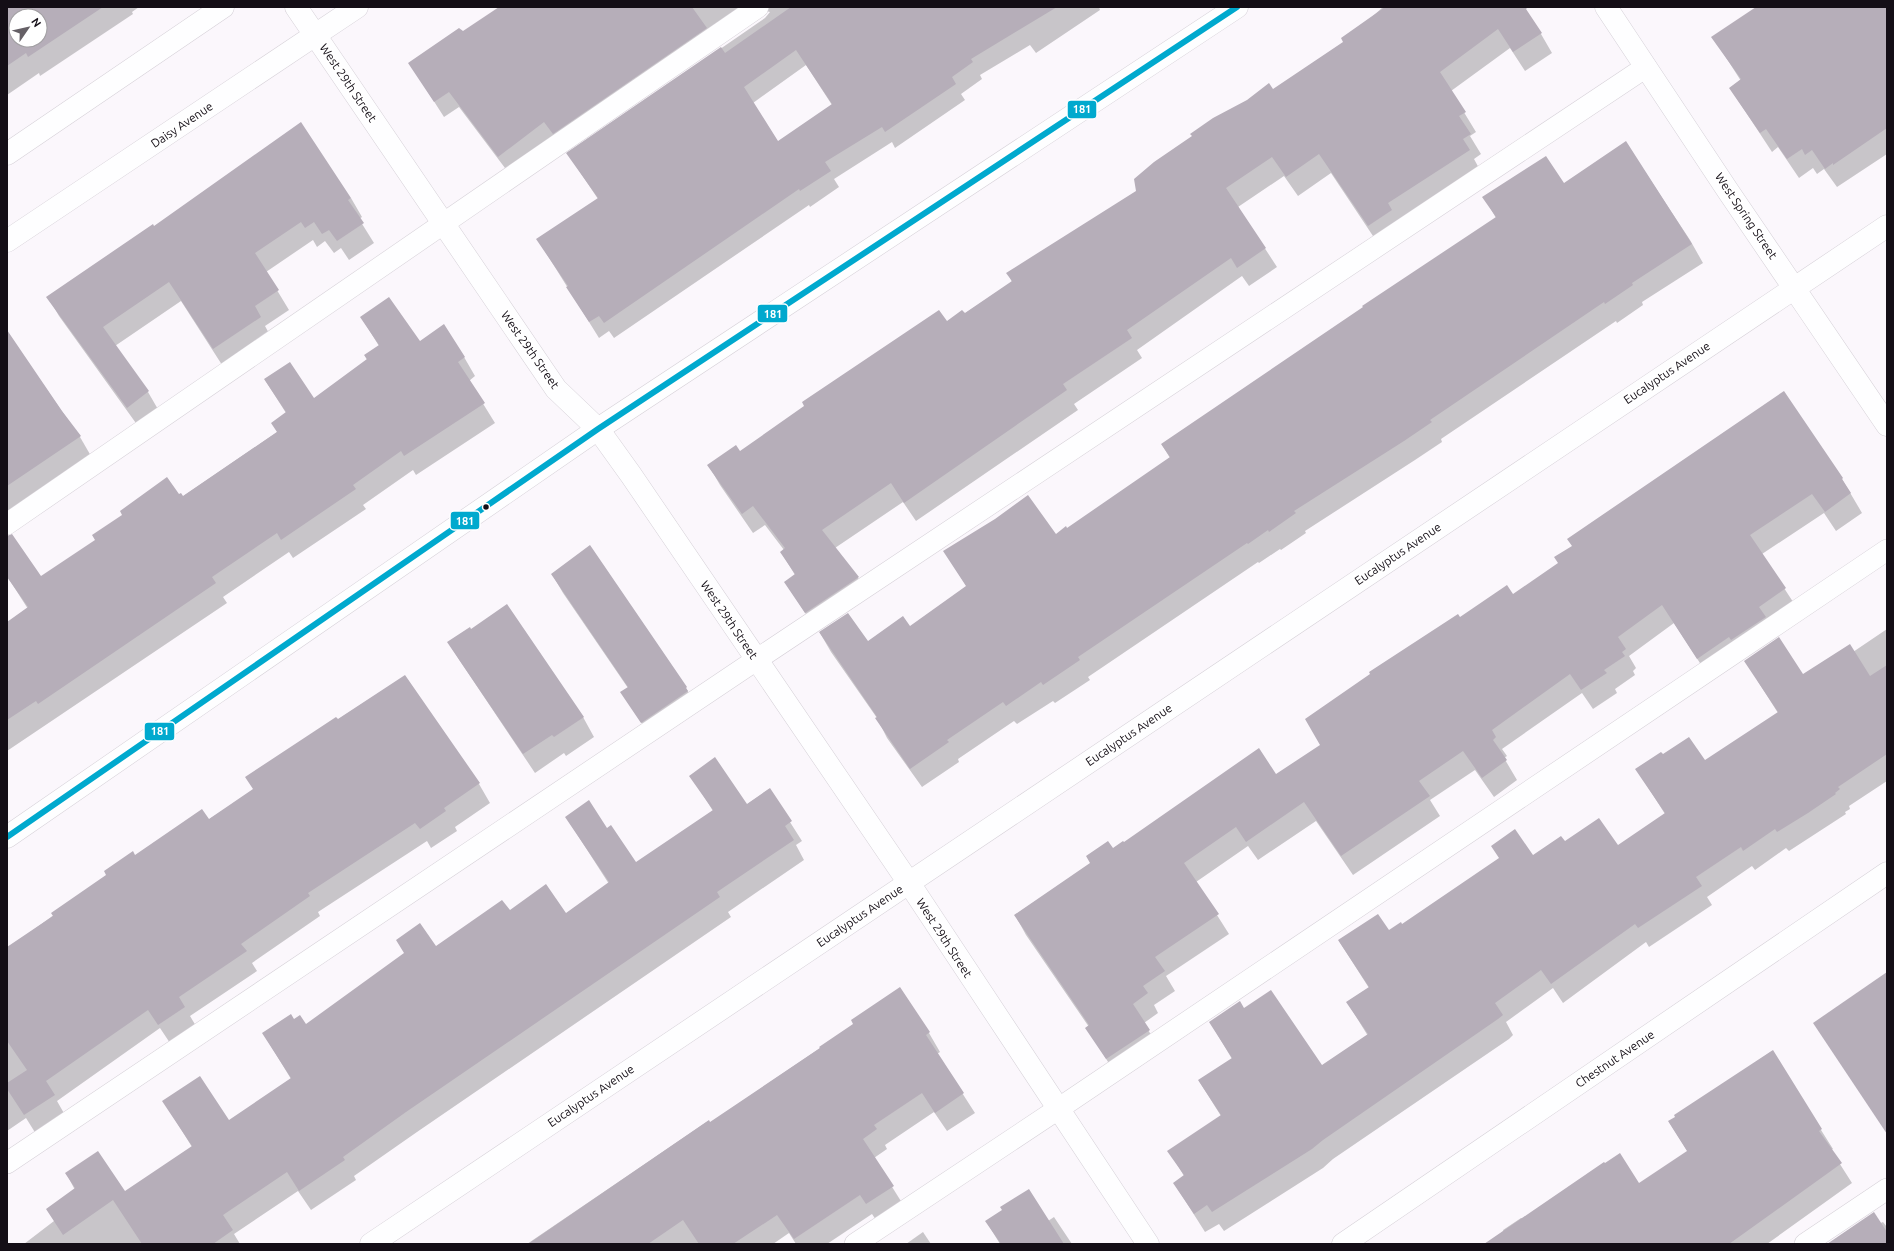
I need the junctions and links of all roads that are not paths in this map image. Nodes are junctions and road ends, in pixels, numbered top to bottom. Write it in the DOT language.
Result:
graph roads {
  1 [pos="223,7"];
  2 [pos="296,7"];
  3 [pos="357,7"];
  4 [pos="758,7"];
  5 [pos="1237,7"];
  6 [pos="1606,7"];
  7 [pos="316,35"];
  8 [pos="1646,67"];
  9 [pos="7,154"];
  10 [pos="444,225"];
  11 [pos="1887,226"];
  12 [pos="7,241"];
  13 [pos="1794,287"];
  14 [pos="1887,425"];
  15 [pos="598,429"];
  16 [pos="7,524"];
  17 [pos="1887,550"];
  18 [pos="756,660"];
  19 [pos="7,837"];
  20 [pos="1887,874"];
  21 [pos="909,883"];
  22 [pos="1058,1109"];
  23 [pos="7,1163"];
  24 [pos="1887,1189"];
  25 [pos="371,1244"];
  26 [pos="854,1244"];
  27 [pos="1148,1244"];
  28 [pos="1343,1244"];
  29 [pos="1804,1244"];
  1 -- 9 [label="street"];
  2 -- 7 [label="street, West 29th Street"];
  3 -- 7 [label="street, Daisy Avenue"];
  4 -- 10 [label="lane"];
  5 -- 15 [label="street"];
  6 -- 8 [label="street, West Spring Street"];
  7 -- 10 [label="street, West 29th Street"];
  7 -- 12 [label="street, Daisy Avenue"];
  8 -- 13 [label="street, West Spring Street"];
  8 -- 18 [label="lane"];
  10 -- 15 [label="street, West 29th Street"];
  10 -- 16 [label="lane"];
  11 -- 13 [label="street, Eucalyptus Avenue"];
  13 -- 14 [label="street, West Spring Street"];
  13 -- 21 [label="street, Eucalyptus Avenue"];
  15 -- 18 [label="street, West 29th Street"];
  15 -- 19 [label="street"];
  17 -- 22 [label="lane"];
  18 -- 21 [label="street, West 29th Street"];
  18 -- 23 [label="lane"];
  20 -- 28 [label="street, Chestnut Avenue"];
  21 -- 22 [label="street, West 29th Street"];
  21 -- 25 [label="street, Eucalyptus Avenue"];
  22 -- 26 [label="lane"];
  22 -- 27 [label="street, West 29th Street"];
  24 -- 29 [label="lane"];
}
